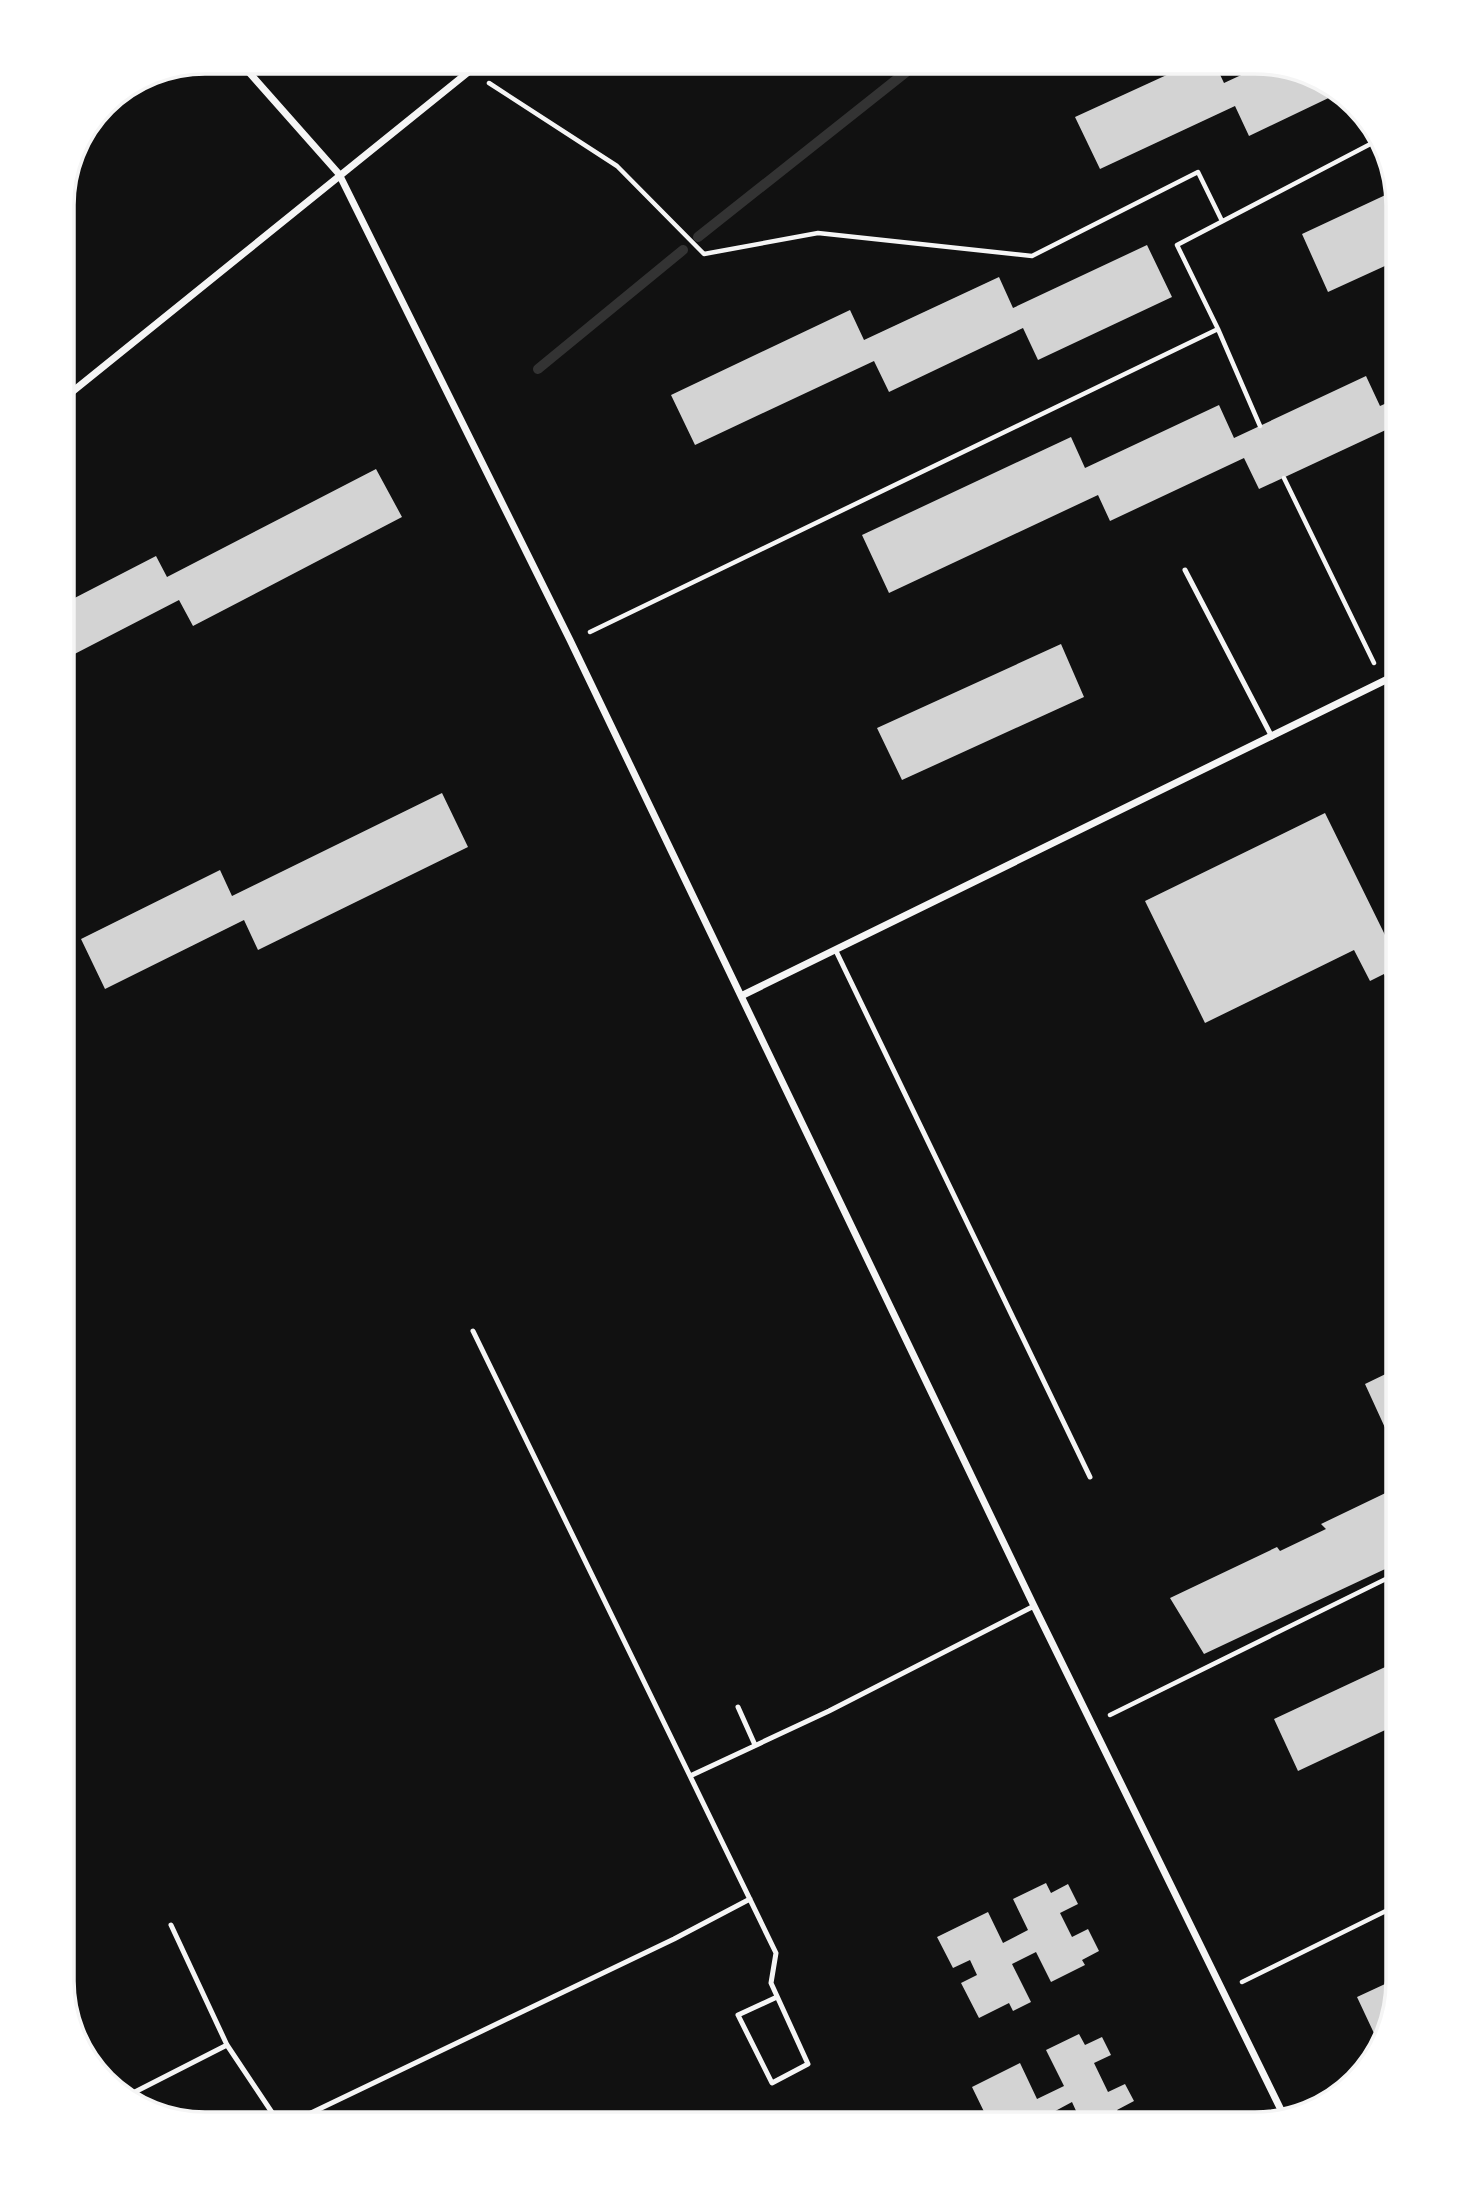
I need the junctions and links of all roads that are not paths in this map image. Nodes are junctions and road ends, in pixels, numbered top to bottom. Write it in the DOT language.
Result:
graph roads {
  1 [pos="251,74"];
  2 [pos="466,74"];
  3 [pos="339,174"];
  4 [pos="74,389"];
  5 [pos="1185,570"];
  6 [pos="1386,680"];
  7 [pos="1272,737"];
  8 [pos="836,951"];
  9 [pos="741,996"];
  10 [pos="473,1331"];
  11 [pos="1090,1477"];
  12 [pos="1034,1606"];
  13 [pos="738,1707"];
  14 [pos="755,1745"];
  15 [pos="690,1776"];
  16 [pos="750,1899"];
  17 [pos="171,1925"];
  18 [pos="777,1997"];
  19 [pos="227,2045"];
  20 [pos="136,2092"];
  21 [pos="1280,2108"];
  22 [pos="271,2111"];
  23 [pos="315,2111"];
  1 -- 3 [label="street"];
  2 -- 3 [label="street"];
  3 -- 4 [label="street"];
  3 -- 9 [label="street"];
  5 -- 7 [label="lane"];
  6 -- 7 [label="street"];
  7 -- 8 [label="street"];
  8 -- 9 [label="street"];
  8 -- 11 [label="lane"];
  9 -- 12 [label="street"];
  10 -- 15 [label="lane"];
  12 -- 14 [label="lane"];
  12 -- 21 [label="street"];
  13 -- 14 [label="lane"];
  14 -- 15 [label="lane"];
  15 -- 16 [label="lane"];
  16 -- 18 [label="lane"];
  16 -- 23 [label="lane"];
  17 -- 19 [label="lane"];
  18 -- 18 [label="lane"];
  19 -- 20 [label="lane"];
  19 -- 22 [label="lane"];
}
